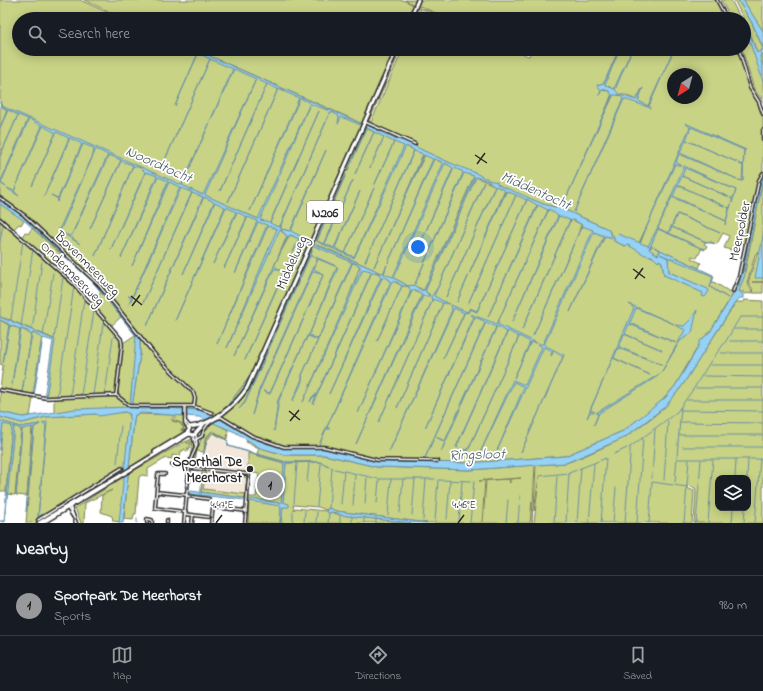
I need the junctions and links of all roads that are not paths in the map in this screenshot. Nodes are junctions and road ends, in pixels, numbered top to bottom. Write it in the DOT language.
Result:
graph roads {
  1 [pos="418,0"];
  2 [pos="717,0"];
  3 [pos="413,12"];
  4 [pos="723,12"];
  5 [pos="394,56"];
  6 [pos="741,56"];
  7 [pos="763,114"];
  8 [pos="365,122"];
  9 [pos="763,130"];
  10 [pos="763,140"];
  11 [pos="415,144"];
  12 [pos="763,173"];
  13 [pos="0,198"];
  14 [pos="0,219"];
  15 [pos="733,291"];
  16 [pos="0,390"];
  17 [pos="116,395"];
  18 [pos="194,406"];
  19 [pos="185,408"];
  20 [pos="212,413"];
  21 [pos="216,418"];
  22 [pos="211,421"];
  23 [pos="192,431"];
  24 [pos="196,440"];
  25 [pos="438,461"];
  26 [pos="172,465"];
  27 [pos="190,467"];
  28 [pos="122,468"];
  29 [pos="165,474"];
  30 [pos="157,492"];
  31 [pos="187,495"];
  32 [pos="209,499"];
  33 [pos="67,506"];
  34 [pos="246,511"];
  35 [pos="185,513"];
  36 [pos="193,515"];
  37 [pos="208,517"];
  38 [pos="40,522"];
  39 [pos="76,523"];
  40 [pos="147,523"];
  41 [pos="152,523"];
  42 [pos="184,523"];
  43 [pos="192,523"];
  44 [pos="211,523"];
  45 [pos="245,523"];
  1 -- 3 [label="main road"];
  2 -- 4 [label="street"];
  5 -- 8 [label="main road, Middelweg / N206"];
  6 -- 7 [label="street"];
  8 -- 11 [label="street"];
  8 -- 21 [label="main road, Middelweg / N206"];
  9 -- 10 [label="street"];
  12 -- 15 [label="street, Meerpolder"];
  13 -- 18 [label="street, Bovenmeerweg"];
  14 -- 17 [label="street, Ondermeerweg"];
  16 -- 17 [label="street"];
  17 -- 19 [label="street"];
  18 -- 19 [label="street"];
  18 -- 20 [label="street"];
  19 -- 23 [label="street"];
  21 -- 22 [label="main road, Middelweg / N206"];
  21 -- 25 [label="street"];
  22 -- 23 [label="main road, Middelweg / N206"];
  22 -- 24 [label="street"];
  23 -- 24 [label="street"];
  23 -- 33 [label="main road, N206"];
  24 -- 27 [label="street"];
  26 -- 27 [label="street"];
  27 -- 31 [label="street"];
  27 -- 34 [label="street"];
  28 -- 33 [label="street"];
  29 -- 30 [label="street"];
  30 -- 31 [label="street"];
  30 -- 35 [label="street"];
  31 -- 32 [label="street"];
  31 -- 35 [label="street"];
  33 -- 38 [label="main road, N206"];
  33 -- 39 [label="street"];
  34 -- 44 [label="street"];
  34 -- 45 [label="street"];
  35 -- 36 [label="street"];
  35 -- 42 [label="street"];
  36 -- 37 [label="street"];
  36 -- 43 [label="street"];
  40 -- 41 [label="street"];
}
